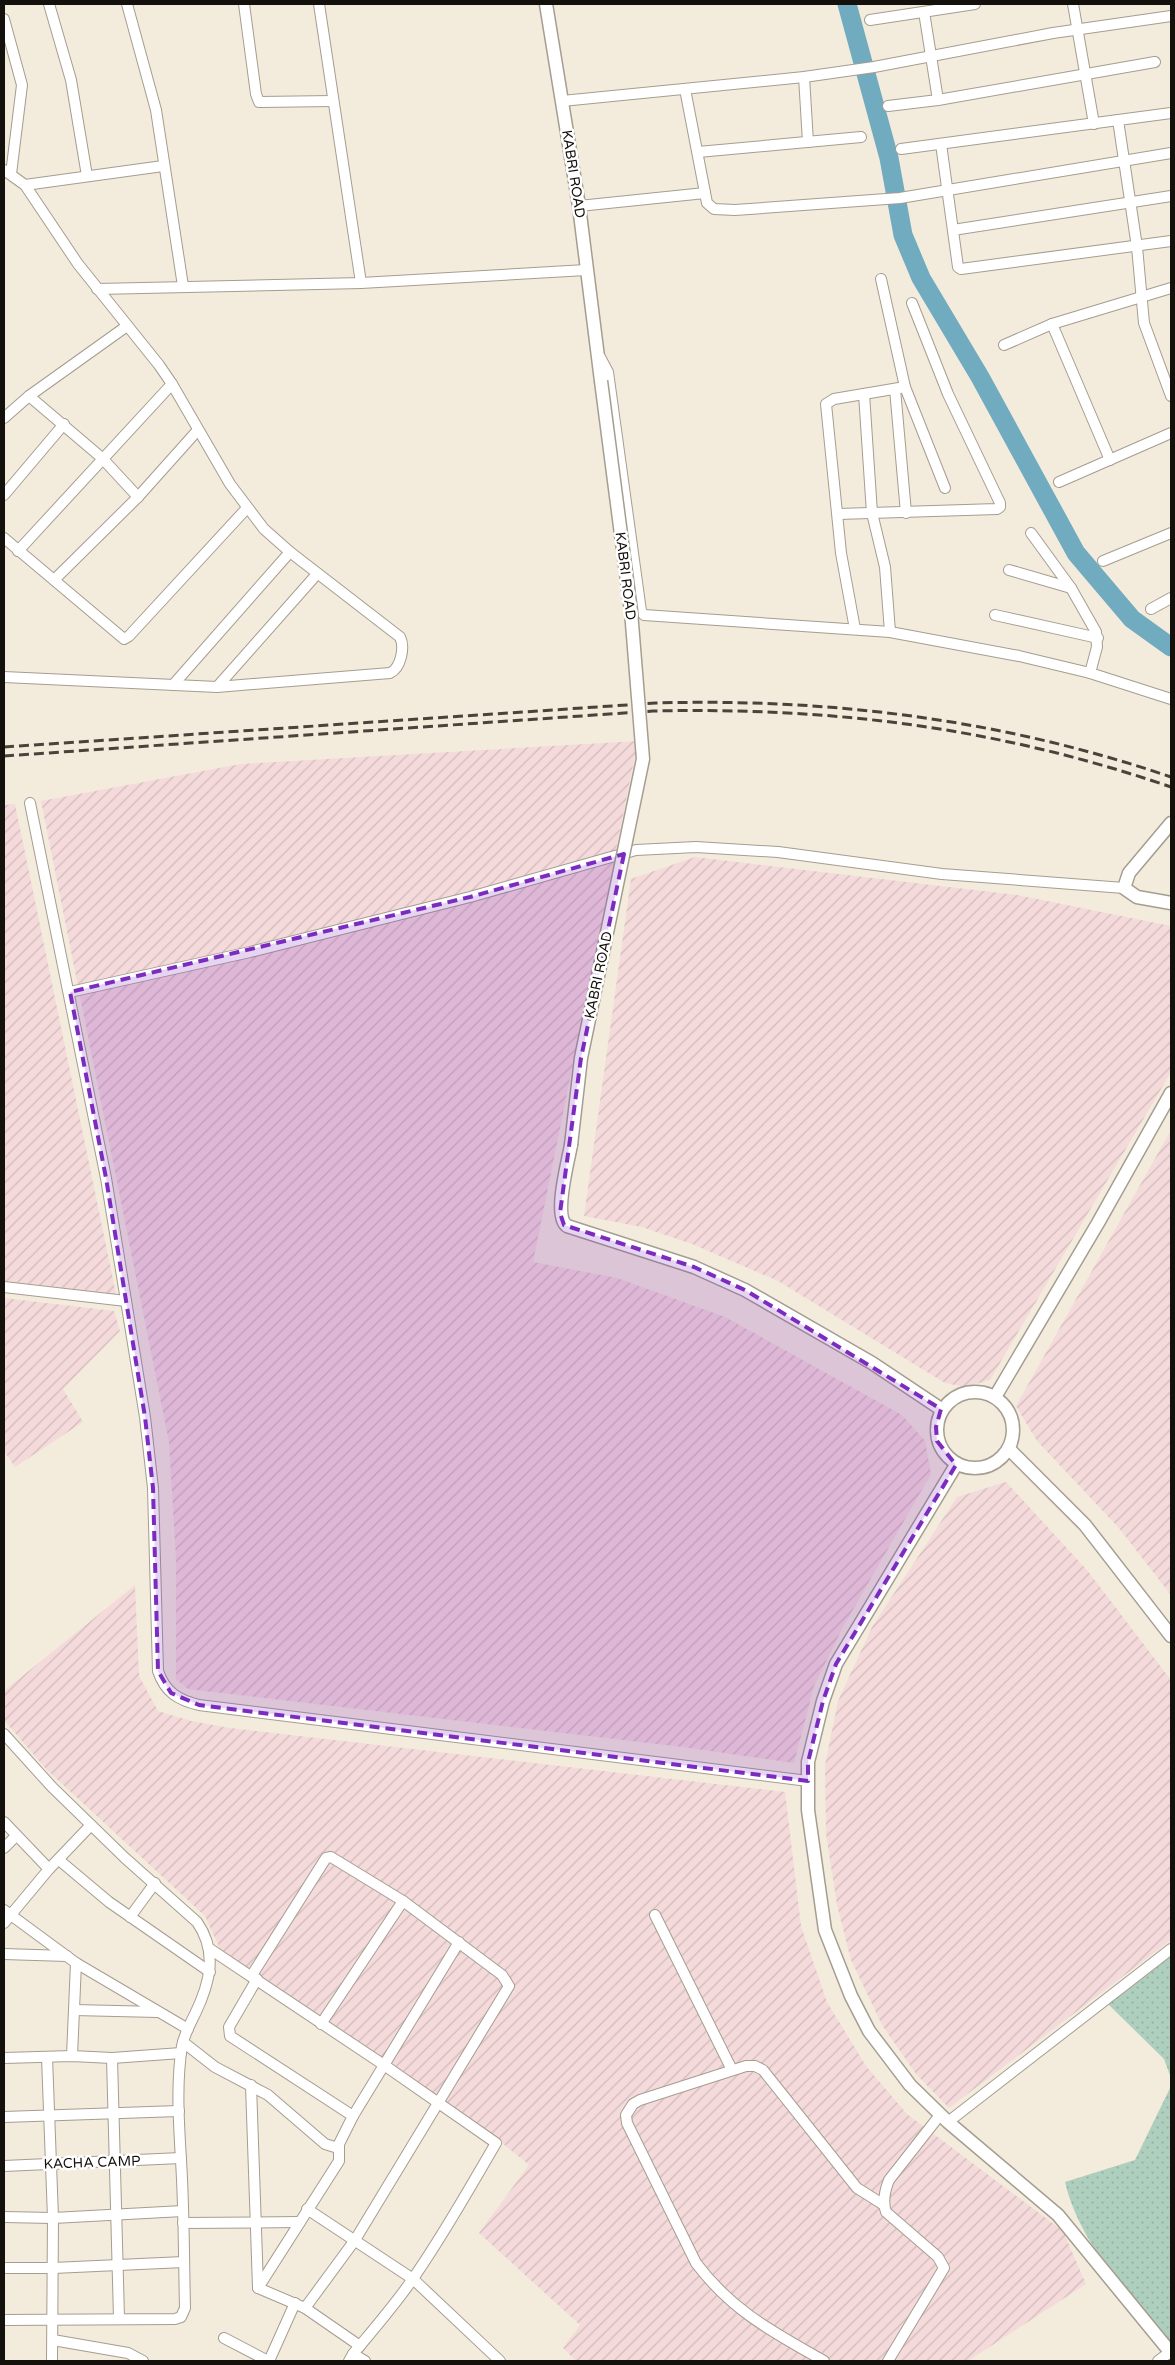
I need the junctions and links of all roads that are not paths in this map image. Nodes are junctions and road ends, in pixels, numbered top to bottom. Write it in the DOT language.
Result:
graph roads {
  1 [pos="49,4"];
  2 [pos="127,4"];
  3 [pos="244,4"];
  4 [pos="319,4"];
  5 [pos="546,4"];
  6 [pos="968,4"];
  7 [pos="1073,4"];
  8 [pos="924,12"];
  9 [pos="1171,16"];
  10 [pos="4,19"];
  11 [pos="870,20"];
  12 [pos="1078,29"];
  13 [pos="930,57"];
  14 [pos="1154,62"];
  15 [pos="1086,74"];
  16 [pos="804,77"];
  17 [pos="685,89"];
  18 [pos="938,100"];
  19 [pos="333,101"];
  20 [pos="562,101"];
  21 [pos="888,106"];
  22 [pos="1171,112"];
  23 [pos="1118,120"];
  24 [pos="1094,124"];
  25 [pos="861,137"];
  26 [pos="808,142"];
  27 [pos="941,144"];
  28 [pos="901,149"];
  29 [pos="698,152"];
  30 [pos="1171,152"];
  31 [pos="1124,159"];
  32 [pos="163,166"];
  33 [pos="8,172"];
  34 [pos="87,176"];
  35 [pos="24,185"];
  36 [pos="947,188"];
  37 [pos="705,193"];
  38 [pos="1171,196"];
  39 [pos="1130,202"];
  40 [pos="579,206"];
  41 [pos="953,230"];
  42 [pos="1171,241"];
  43 [pos="1137,247"];
  44 [pos="586,270"];
  45 [pos="881,279"];
  46 [pos="360,283"];
  47 [pos="183,286"];
  48 [pos="1171,288"];
  49 [pos="97,289"];
  50 [pos="1142,295"];
  51 [pos="912,303"];
  52 [pos="1052,324"];
  53 [pos="127,326"];
  54 [pos="1004,345"];
  55 [pos="597,351"];
  56 [pos="172,384"];
  57 [pos="900,388"];
  58 [pos="864,394"];
  59 [pos="29,396"];
  60 [pos="1171,396"];
  61 [pos="4,418"];
  62 [pos="64,424"];
  63 [pos="197,431"];
  64 [pos="1171,433"];
  65 [pos="102,458"];
  66 [pos="1110,460"];
  67 [pos="1060,482"];
  68 [pos="945,488"];
  69 [pos="4,495"];
  70 [pos="138,497"];
  71 [pos="247,508"];
  72 [pos="872,513"];
  73 [pos="838,514"];
  74 [pos="906,514"];
  75 [pos="1031,533"];
  76 [pos="1171,533"];
  77 [pos="4,538"];
  78 [pos="18,550"];
  79 [pos="290,552"];
  80 [pos="1103,561"];
  81 [pos="1008,570"];
  82 [pos="317,574"];
  83 [pos="54,580"];
  84 [pos="1071,588"];
  85 [pos="1171,598"];
  86 [pos="1150,609"];
  87 [pos="995,614"];
  88 [pos="854,629"];
  89 [pos="890,632"];
  90 [pos="1098,638"];
  91 [pos="1090,673"];
  92 [pos="4,677"];
  93 [pos="174,685"];
  94 [pos="217,687"];
  95 [pos="1171,699"];
  96 [pos="30,803"];
  97 [pos="1171,824"];
  98 [pos="1124,888"];
  99 [pos="1171,904"];
  100 [pos="70,992"];
  101 [pos="1171,1093"];
  102 [pos="4,1287"];
  103 [pos="126,1301"];
  104 [pos="995,1398"];
  105 [pos="941,1410"];
  106 [pos="1009,1449"];
  107 [pos="956,1464"];
  108 [pos="1171,1636"];
  109 [pos="4,1734"];
  110 [pos="808,1780"];
  111 [pos="4,1822"];
  112 [pos="91,1825"];
  113 [pos="16,1836"];
  114 [pos="4,1848"];
  115 [pos="59,1860"];
  116 [pos="49,1869"];
  117 [pos="155,1883"];
  118 [pos="403,1901"];
  119 [pos="7,1912"];
  120 [pos="655,1915"];
  121 [pos="130,1917"];
  122 [pos="4,1923"];
  123 [pos="459,1942"];
  124 [pos="210,1949"];
  125 [pos="1171,1949"];
  126 [pos="4,1954"];
  127 [pos="67,1956"];
  128 [pos="76,1963"];
  129 [pos="210,1972"];
  130 [pos="254,1977"];
  131 [pos="74,2010"];
  132 [pos="159,2012"];
  133 [pos="321,2024"];
  134 [pos="188,2030"];
  135 [pos="182,2047"];
  136 [pos="72,2056"];
  137 [pos="47,2057"];
  138 [pos="4,2058"];
  139 [pos="112,2058"];
  140 [pos="384,2065"];
  141 [pos="732,2070"];
  142 [pos="252,2086"];
  143 [pos="438,2102"];
  144 [pos="179,2111"];
  145 [pos="112,2115"];
  146 [pos="49,2116"];
  147 [pos="352,2116"];
  148 [pos="4,2117"];
  149 [pos="944,2119"];
  150 [pos="338,2148"];
  151 [pos="181,2158"];
  152 [pos="114,2162"];
  153 [pos="50,2164"];
  154 [pos="4,2166"];
  155 [pos="884,2205"];
  156 [pos="307,2209"];
  157 [pos="183,2211"];
  158 [pos="117,2215"];
  159 [pos="4,2217"];
  160 [pos="53,2218"];
  161 [pos="257,2222"];
  162 [pos="300,2222"];
  163 [pos="183,2223"];
  164 [pos="355,2240"];
  165 [pos="184,2262"];
  166 [pos="117,2266"];
  167 [pos="4,2268"];
  168 [pos="52,2268"];
  169 [pos="413,2279"];
  170 [pos="258,2288"];
  171 [pos="300,2306"];
  172 [pos="119,2318"];
  173 [pos="53,2319"];
  174 [pos="4,2320"];
  175 [pos="224,2338"];
  176 [pos="53,2340"];
  177 [pos="1171,2353"];
  178 [pos="354,2354"];
  179 [pos="52,2361"];
  180 [pos="143,2361"];
  181 [pos="269,2361"];
  182 [pos="365,2361"];
  183 [pos="500,2361"];
  184 [pos="824,2361"];
  185 [pos="888,2361"];
  186 [pos="1158,2361"];
  1 -- 34 [label="street"];
  2 -- 32 [label="street"];
  3 -- 19 [label="street"];
  4 -- 19 [label="street"];
  5 -- 20 [label="street, KABRI ROAD"];
  6 -- 8 [label="street"];
  7 -- 12 [label="street"];
  8 -- 11 [label="street"];
  8 -- 13 [label="street"];
  9 -- 12 [label="street"];
  10 -- 33 [label="street"];
  12 -- 13 [label="street"];
  12 -- 15 [label="street"];
  13 -- 16 [label="street"];
  13 -- 18 [label="street"];
  14 -- 15 [label="street"];
  15 -- 18 [label="street"];
  15 -- 24 [label="street"];
  16 -- 17 [label="street"];
  16 -- 26 [label="street"];
  17 -- 20 [label="street"];
  17 -- 29 [label="street"];
  18 -- 21 [label="street"];
  19 -- 46 [label="street"];
  20 -- 40 [label="street, KABRI ROAD"];
  22 -- 23 [label="street"];
  23 -- 24 [label="street"];
  23 -- 31 [label="street"];
  24 -- 27 [label="street"];
  25 -- 26 [label="street"];
  26 -- 29 [label="street"];
  27 -- 28 [label="street"];
  27 -- 36 [label="street"];
  29 -- 37 [label="street"];
  30 -- 31 [label="street"];
  31 -- 36 [label="street"];
  31 -- 39 [label="street"];
  32 -- 34 [label="street"];
  32 -- 47 [label="street"];
  33 -- 35 [label="street"];
  34 -- 35 [label="street"];
  35 -- 49 [label="street"];
  36 -- 37 [label="street"];
  36 -- 41 [label="street"];
  37 -- 40 [label="street"];
  38 -- 39 [label="street"];
  39 -- 41 [label="street"];
  39 -- 43 [label="street"];
  40 -- 44 [label="street, KABRI ROAD"];
  41 -- 43 [label="street"];
  42 -- 43 [label="street"];
  43 -- 50 [label="street"];
  44 -- 46 [label="street"];
  44 -- 55 [label="street, KABRI ROAD"];
  45 -- 57 [label="street"];
  46 -- 47 [label="street"];
  47 -- 49 [label="street"];
  48 -- 50 [label="street"];
  49 -- 53 [label="street"];
  50 -- 52 [label="street"];
  50 -- 60 [label="street"];
  51 -- 74 [label="street"];
  52 -- 54 [label="street"];
  52 -- 66 [label="street"];
  53 -- 56 [label="street"];
  53 -- 59 [label="street"];
  55 -- 88 [label="street"];
  55 -- 105 [label="street, KABRI ROAD, bridge"];
  56 -- 63 [label="street"];
  56 -- 65 [label="street"];
  57 -- 58 [label="street"];
  57 -- 68 [label="street"];
  57 -- 74 [label="street"];
  58 -- 72 [label="street"];
  58 -- 73 [label="street"];
  59 -- 61 [label="street"];
  59 -- 62 [label="street"];
  62 -- 65 [label="street"];
  62 -- 69 [label="street"];
  63 -- 70 [label="street"];
  63 -- 71 [label="street"];
  64 -- 66 [label="street"];
  65 -- 70 [label="street"];
  65 -- 78 [label="street"];
  66 -- 67 [label="street"];
  70 -- 83 [label="street"];
  71 -- 79 [label="street"];
  71 -- 83 [label="street"];
  72 -- 73 [label="street"];
  72 -- 74 [label="street"];
  72 -- 89 [label="street"];
  73 -- 88 [label="street"];
  75 -- 84 [label="street"];
  76 -- 80 [label="street"];
  77 -- 78 [label="street"];
  78 -- 83 [label="street"];
  79 -- 82 [label="street"];
  79 -- 93 [label="street"];
  81 -- 84 [label="street"];
  82 -- 94 [label="street"];
  82 -- 94 [label="street"];
  84 -- 90 [label="street"];
  85 -- 86 [label="street"];
  87 -- 90 [label="street"];
  88 -- 89 [label="street"];
  89 -- 91 [label="street"];
  90 -- 91 [label="street"];
  91 -- 95 [label="street"];
  92 -- 93 [label="street"];
  93 -- 94 [label="street"];
  96 -- 100 [label="street"];
  97 -- 98 [label="street"];
  98 -- 99 [label="street"];
  98 -- 100 [label="street"];
  100 -- 103 [label="street"];
  101 -- 104 [label="street"];
  102 -- 103 [label="street"];
  103 -- 110 [label="street"];
  104 -- 105 [label="street"];
  104 -- 106 [label="street"];
  105 -- 107 [label="street"];
  106 -- 107 [label="street"];
  106 -- 108 [label="street"];
  107 -- 110 [label="street"];
  109 -- 112 [label="street"];
  110 -- 149 [label="street"];
  111 -- 113 [label="street"];
  112 -- 115 [label="street"];
  112 -- 117 [label="street"];
  113 -- 114 [label="street"];
  113 -- 116 [label="street"];
  115 -- 116 [label="street"];
  115 -- 121 [label="street"];
  116 -- 119 [label="street"];
  117 -- 121 [label="street"];
  117 -- 124 [label="street"];
  118 -- 123 [label="street"];
  118 -- 130 [label="street"];
  118 -- 133 [label="street"];
  119 -- 122 [label="street"];
  119 -- 127 [label="street"];
  120 -- 141 [label="street"];
  121 -- 129 [label="street"];
  123 -- 140 [label="street"];
  123 -- 143 [label="street"];
  124 -- 129 [label="street"];
  124 -- 130 [label="street"];
  125 -- 149 [label="street"];
  126 -- 127 [label="street"];
  127 -- 128 [label="street"];
  128 -- 131 [label="street"];
  128 -- 132 [label="street"];
  129 -- 134 [label="street"];
  130 -- 133 [label="street"];
  130 -- 147 [label="street"];
  131 -- 132 [label="street"];
  131 -- 136 [label="street"];
  132 -- 134 [label="street"];
  133 -- 140 [label="street"];
  134 -- 135 [label="street"];
  135 -- 139 [label="street"];
  135 -- 142 [label="street"];
  135 -- 144 [label="street"];
  136 -- 137 [label="street"];
  136 -- 139 [label="street"];
  137 -- 138 [label="street"];
  137 -- 146 [label="street"];
  139 -- 145 [label="street"];
  140 -- 143 [label="street"];
  140 -- 147 [label="street"];
  141 -- 155 [label="street"];
  141 -- 184 [label="street"];
  142 -- 150 [label="street"];
  142 -- 161 [label="street"];
  143 -- 164 [label="street"];
  143 -- 169 [label="street"];
  144 -- 145 [label="street"];
  144 -- 151 [label="street"];
  145 -- 146 [label="street"];
  145 -- 152 [label="street"];
  146 -- 148 [label="street"];
  146 -- 153 [label="street"];
  147 -- 150 [label="street"];
  149 -- 155 [label="street"];
  149 -- 177 [label="street"];
  150 -- 156 [label="street"];
  151 -- 152 [label="street, KACHA CAMP"];
  151 -- 157 [label="street"];
  152 -- 153 [label="street, KACHA CAMP"];
  152 -- 158 [label="street"];
  153 -- 154 [label="street, KACHA CAMP"];
  153 -- 160 [label="street"];
  155 -- 185 [label="street"];
  156 -- 162 [label="street"];
  156 -- 164 [label="street"];
  157 -- 158 [label="street"];
  157 -- 163 [label="street"];
  158 -- 160 [label="street"];
  158 -- 166 [label="street"];
  159 -- 160 [label="street"];
  160 -- 168 [label="street"];
  161 -- 162 [label="street"];
  161 -- 163 [label="street"];
  161 -- 170 [label="street"];
  162 -- 170 [label="street"];
  163 -- 165 [label="street"];
  164 -- 169 [label="street"];
  164 -- 171 [label="street"];
  165 -- 166 [label="street"];
  165 -- 172 [label="street"];
  166 -- 168 [label="street"];
  166 -- 172 [label="street"];
  167 -- 168 [label="street"];
  168 -- 173 [label="street"];
  169 -- 178 [label="street"];
  169 -- 183 [label="street"];
  170 -- 171 [label="street"];
  171 -- 178 [label="street"];
  171 -- 181 [label="street"];
  172 -- 173 [label="street"];
  173 -- 174 [label="street"];
  173 -- 176 [label="street"];
  175 -- 181 [label="street"];
  176 -- 179 [label="street"];
  176 -- 180 [label="street"];
  177 -- 186 [label="street"];
  178 -- 182 [label="street"];
}
